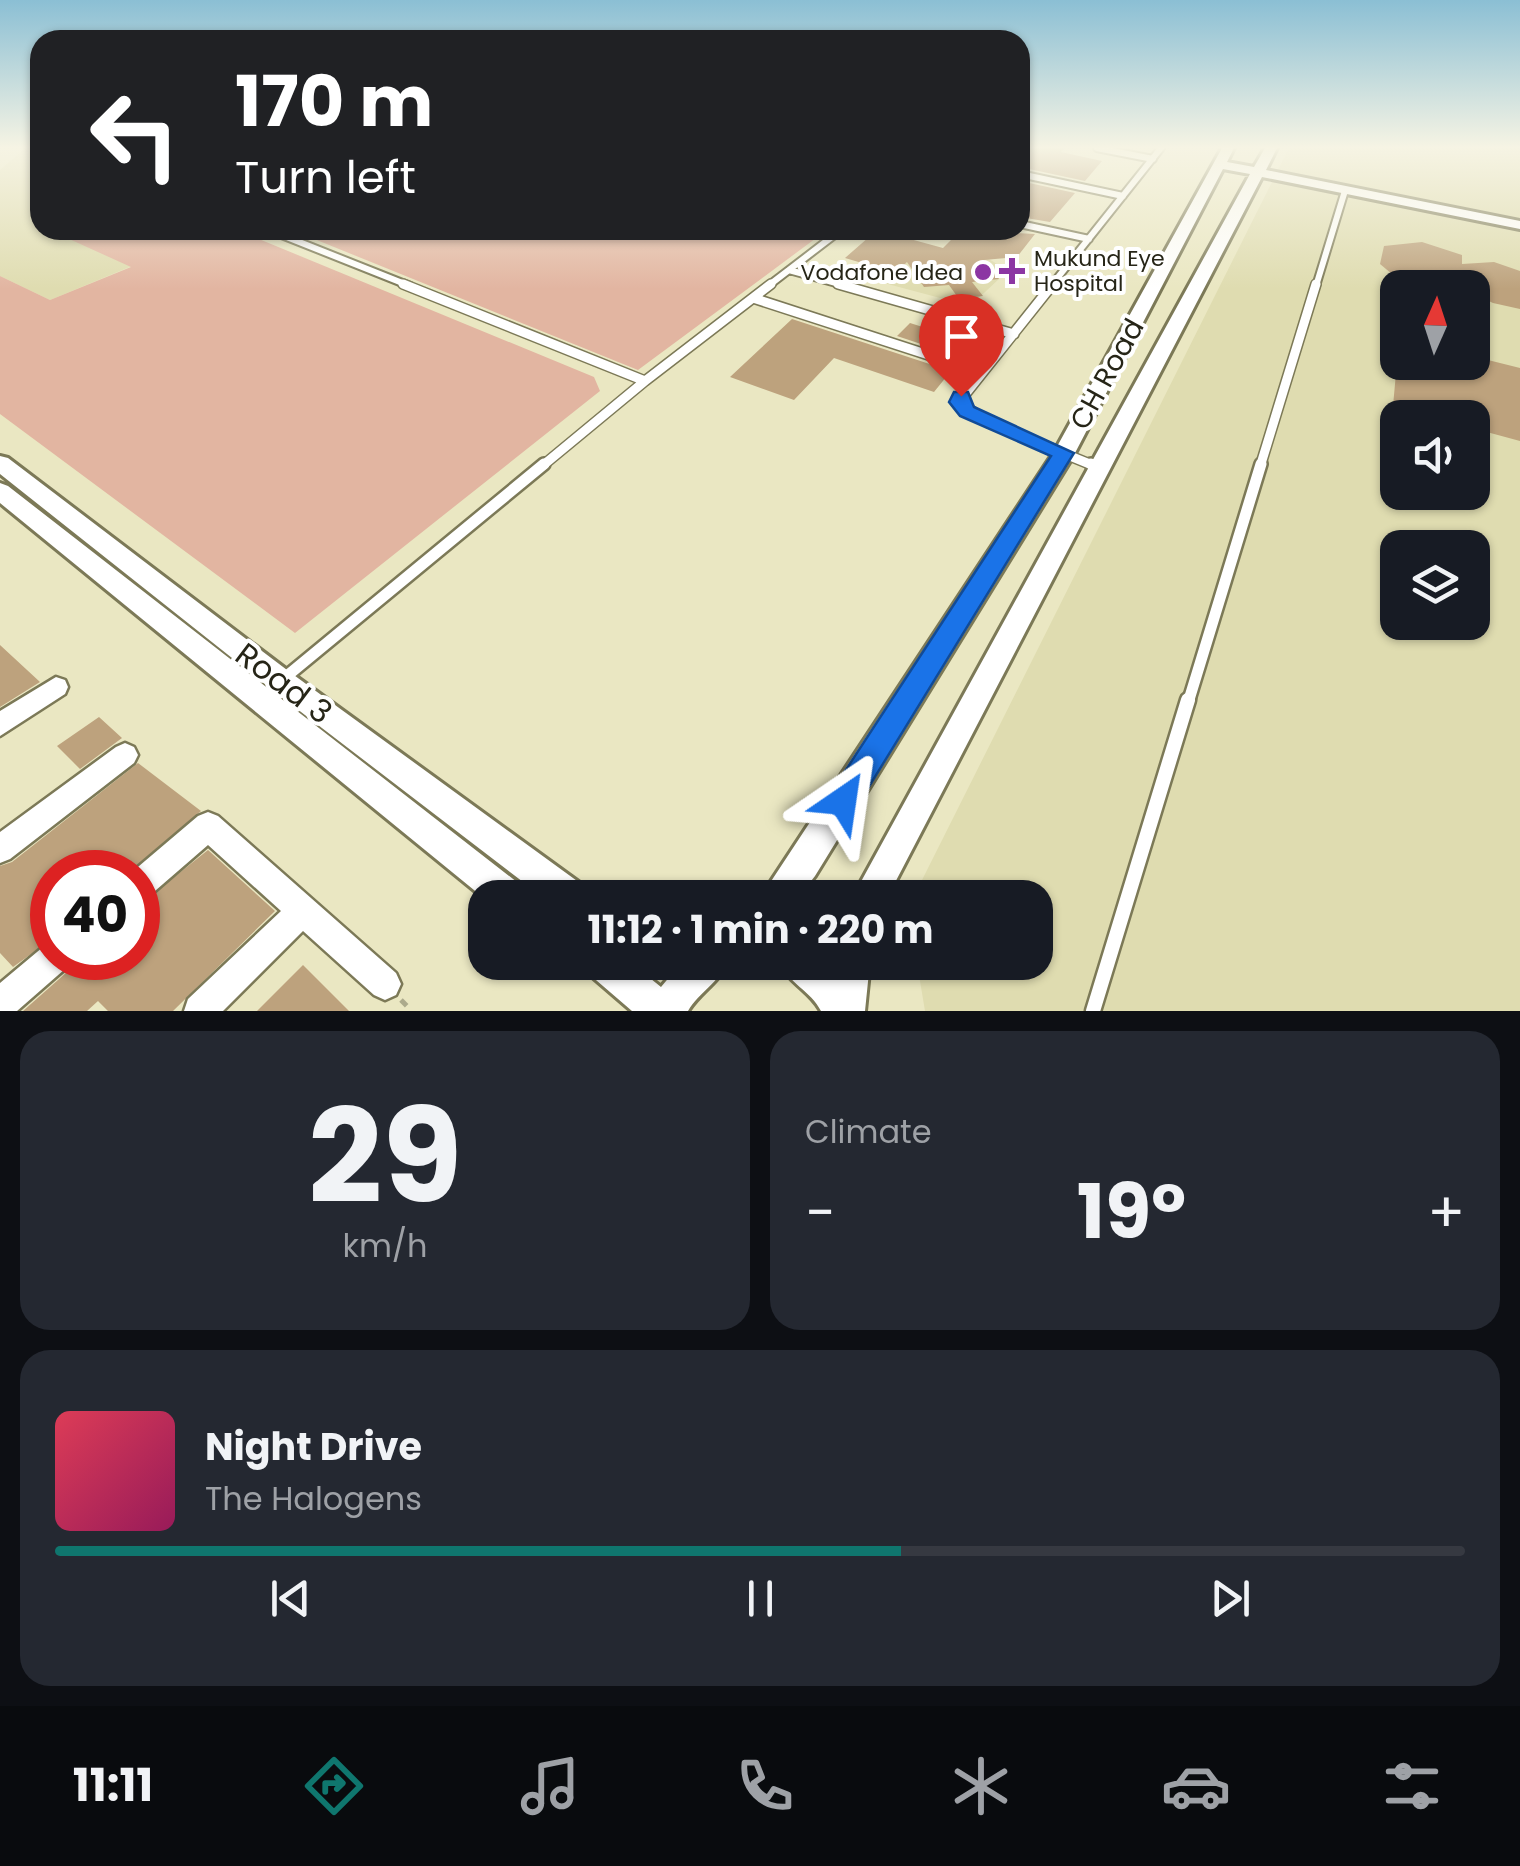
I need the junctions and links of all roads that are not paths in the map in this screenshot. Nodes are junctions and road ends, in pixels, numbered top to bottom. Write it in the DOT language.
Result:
graph roads {
  1 [pos="1119,195"];
  2 [pos="1203,195"];
  3 [pos="1245,195"];
  4 [pos="1344,195"];
  5 [pos="1350,195"];
  6 [pos="1363,195"];
  7 [pos="1123,196"];
  8 [pos="1030,226"];
  9 [pos="1520,228"];
  10 [pos="1089,239"];
  11 [pos="295,240"];
  12 [pos="829,240"];
  13 [pos="789,270"];
  14 [pos="753,298"];
  15 [pos="1014,334"];
  16 [pos="981,372"];
  17 [pos="644,381"];
  18 [pos="1064,453"];
  19 [pos="0,463"];
  20 [pos="1100,468"];
  21 [pos="0,491"];
  22 [pos="281,681"];
  23 [pos="56,687"];
  24 [pos="0,725"];
  25 [pos="125,755"];
  26 [pos="0,848"];
  27 [pos="160,867"];
  28 [pos="487,880"];
  29 [pos="548,880"];
  30 [pos="790,880"];
  31 [pos="879,880"];
  32 [pos="301,912"];
  33 [pos="30,978"];
  34 [pos="624,980"];
  35 [pos="688,980"];
  36 [pos="818,980"];
  37 [pos="849,980"];
  38 [pos="385,984"];
  39 [pos="0,1004"];
  40 [pos="200,1011"];
  41 [pos="664,1011"];
  42 [pos="844,1011"];
  43 [pos="1093,1011"];
  1 -- 7 [label="lane"];
  2 -- 18 [label="street, CH Road"];
  3 -- 20 [label="street, CH Road"];
  4 -- 43 [label="lane"];
  5 -- 9 [label="street"];
  6 -- 9 [label="street"];
  7 -- 10 [label="lane"];
  8 -- 10 [label="lane"];
  10 -- 15 [label="lane"];
  11 -- 17 [label="lane"];
  12 -- 13 [label="lane"];
  13 -- 14 [label="lane"];
  13 -- 15 [label="lane"];
  14 -- 16 [label="lane"];
  14 -- 17 [label="lane"];
  15 -- 16 [label="lane"];
  16 -- 18 [label="lane"];
  17 -- 22 [label="lane"];
  18 -- 20 [label="lane"];
  18 -- 30 [label="street, CH Road"];
  19 -- 22 [label="street, Road 3"];
  20 -- 31 [label="street, CH Road"];
  21 -- 28 [label="street, Road 3"];
  22 -- 29 [label="street, Road 3"];
  23 -- 24 [label="street"];
  25 -- 26 [label="street"];
  27 -- 32 [label="street"];
  32 -- 38 [label="street"];
  32 -- 40 [label="street"];
  33 -- 39 [label="street"];
  34 -- 41 [label="street"];
  35 -- 41 [label="street"];
  36 -- 42 [label="street"];
  37 -- 42 [label="street"];
}
